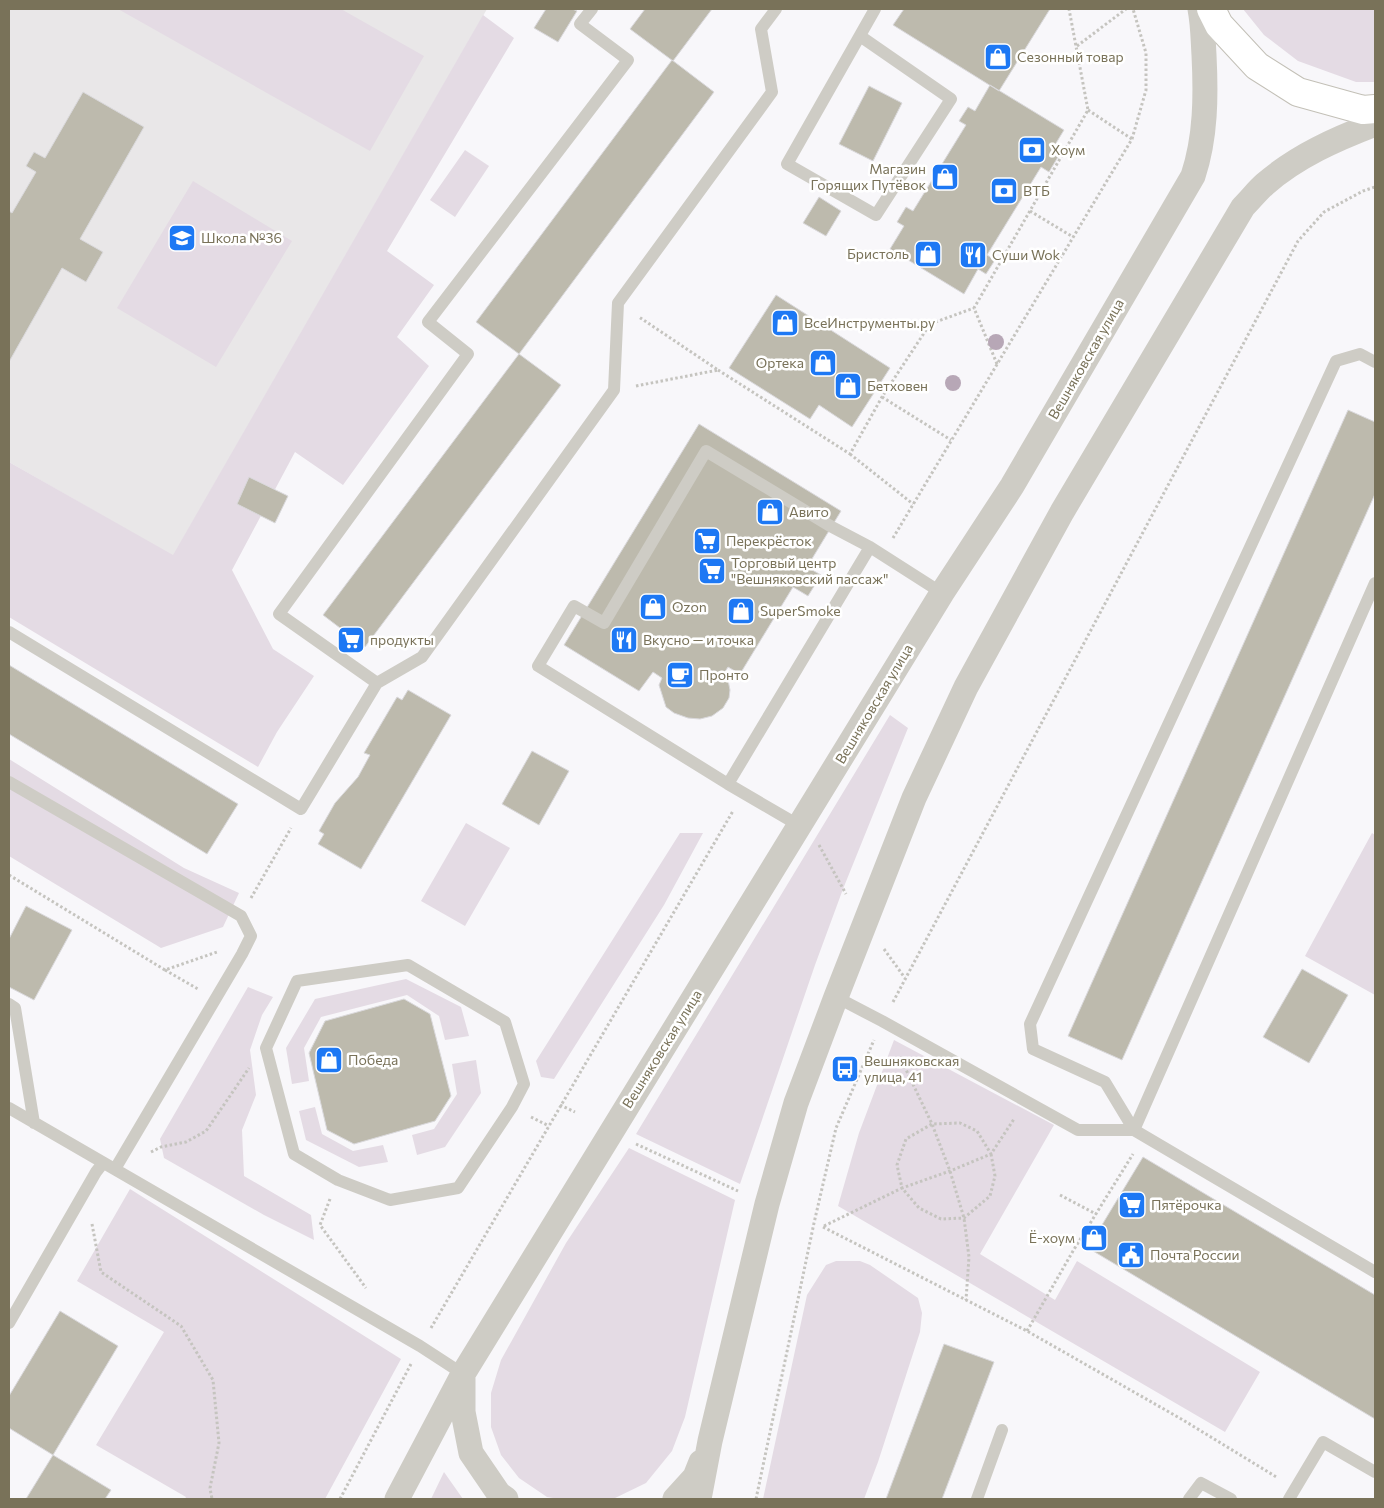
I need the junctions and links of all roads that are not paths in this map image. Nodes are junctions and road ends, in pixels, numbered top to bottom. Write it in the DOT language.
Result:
graph roads {
  1 [pos="592,9"];
  2 [pos="776,9"];
  3 [pos="875,9"];
  4 [pos="1200,9"];
  5 [pos="1211,9"];
  6 [pos="860,36"];
  7 [pos="1375,109"];
  8 [pos="1375,124"];
  9 [pos="1375,362"];
  10 [pos="870,547"];
  11 [pos="1375,583"];
  12 [pos="942,593"];
  13 [pos="9,632"];
  14 [pos="377,683"];
  15 [pos="9,782"];
  16 [pos="728,784"];
  17 [pos="807,832"];
  18 [pos="836,997"];
  19 [pos="9,1004"];
  20 [pos="9,1108"];
  21 [pos="34,1123"];
  22 [pos="1139,1132"];
  23 [pos="109,1166"];
  24 [pos="338,1180"];
  25 [pos="1375,1272"];
  26 [pos="9,1323"];
  27 [pos="464,1374"];
  28 [pos="1002,1430"];
  29 [pos="710,1441"];
  30 [pos="1375,1472"];
  31 [pos="1292,1494"];
  32 [pos="398,1499"];
  33 [pos="506,1499"];
  34 [pos="675,1499"];
  35 [pos="699,1499"];
  36 [pos="977,1499"];
  37 [pos="1189,1499"];
  38 [pos="1231,1499"];
  1 -- 14 [label="lane"];
  2 -- 14 [label="lane"];
  3 -- 6 [label="lane"];
  4 -- 12 [label="street, Вешняковская улица"];
  5 -- 7 [label="main road"];
  6 -- 6 [label="lane"];
  8 -- 18 [label="street"];
  9 -- 22 [label="lane"];
  10 -- 12 [label="lane"];
  10 -- 16 [label="lane"];
  10 -- 16 [label="lane"];
  11 -- 22 [label="lane"];
  12 -- 17 [label="street, Вешняковская улица"];
  13 -- 14 [label="lane"];
  15 -- 23 [label="lane"];
  16 -- 17 [label="lane"];
  17 -- 27 [label="street, Вешняковская улица"];
  18 -- 22 [label="lane"];
  18 -- 29 [label="street"];
  19 -- 21 [label="lane"];
  20 -- 21 [label="lane"];
  21 -- 23 [label="lane"];
  22 -- 25 [label="lane"];
  23 -- 26 [label="lane"];
  23 -- 27 [label="lane"];
  24 -- 24 [label="lane"];
  27 -- 32 [label="street, Вешняковская улица"];
  27 -- 33 [label="street"];
  28 -- 36 [label="lane"];
  29 -- 34 [label="street"];
  29 -- 35 [label="street"];
  30 -- 31 [label="lane"];
  37 -- 38 [label="lane"];
}
